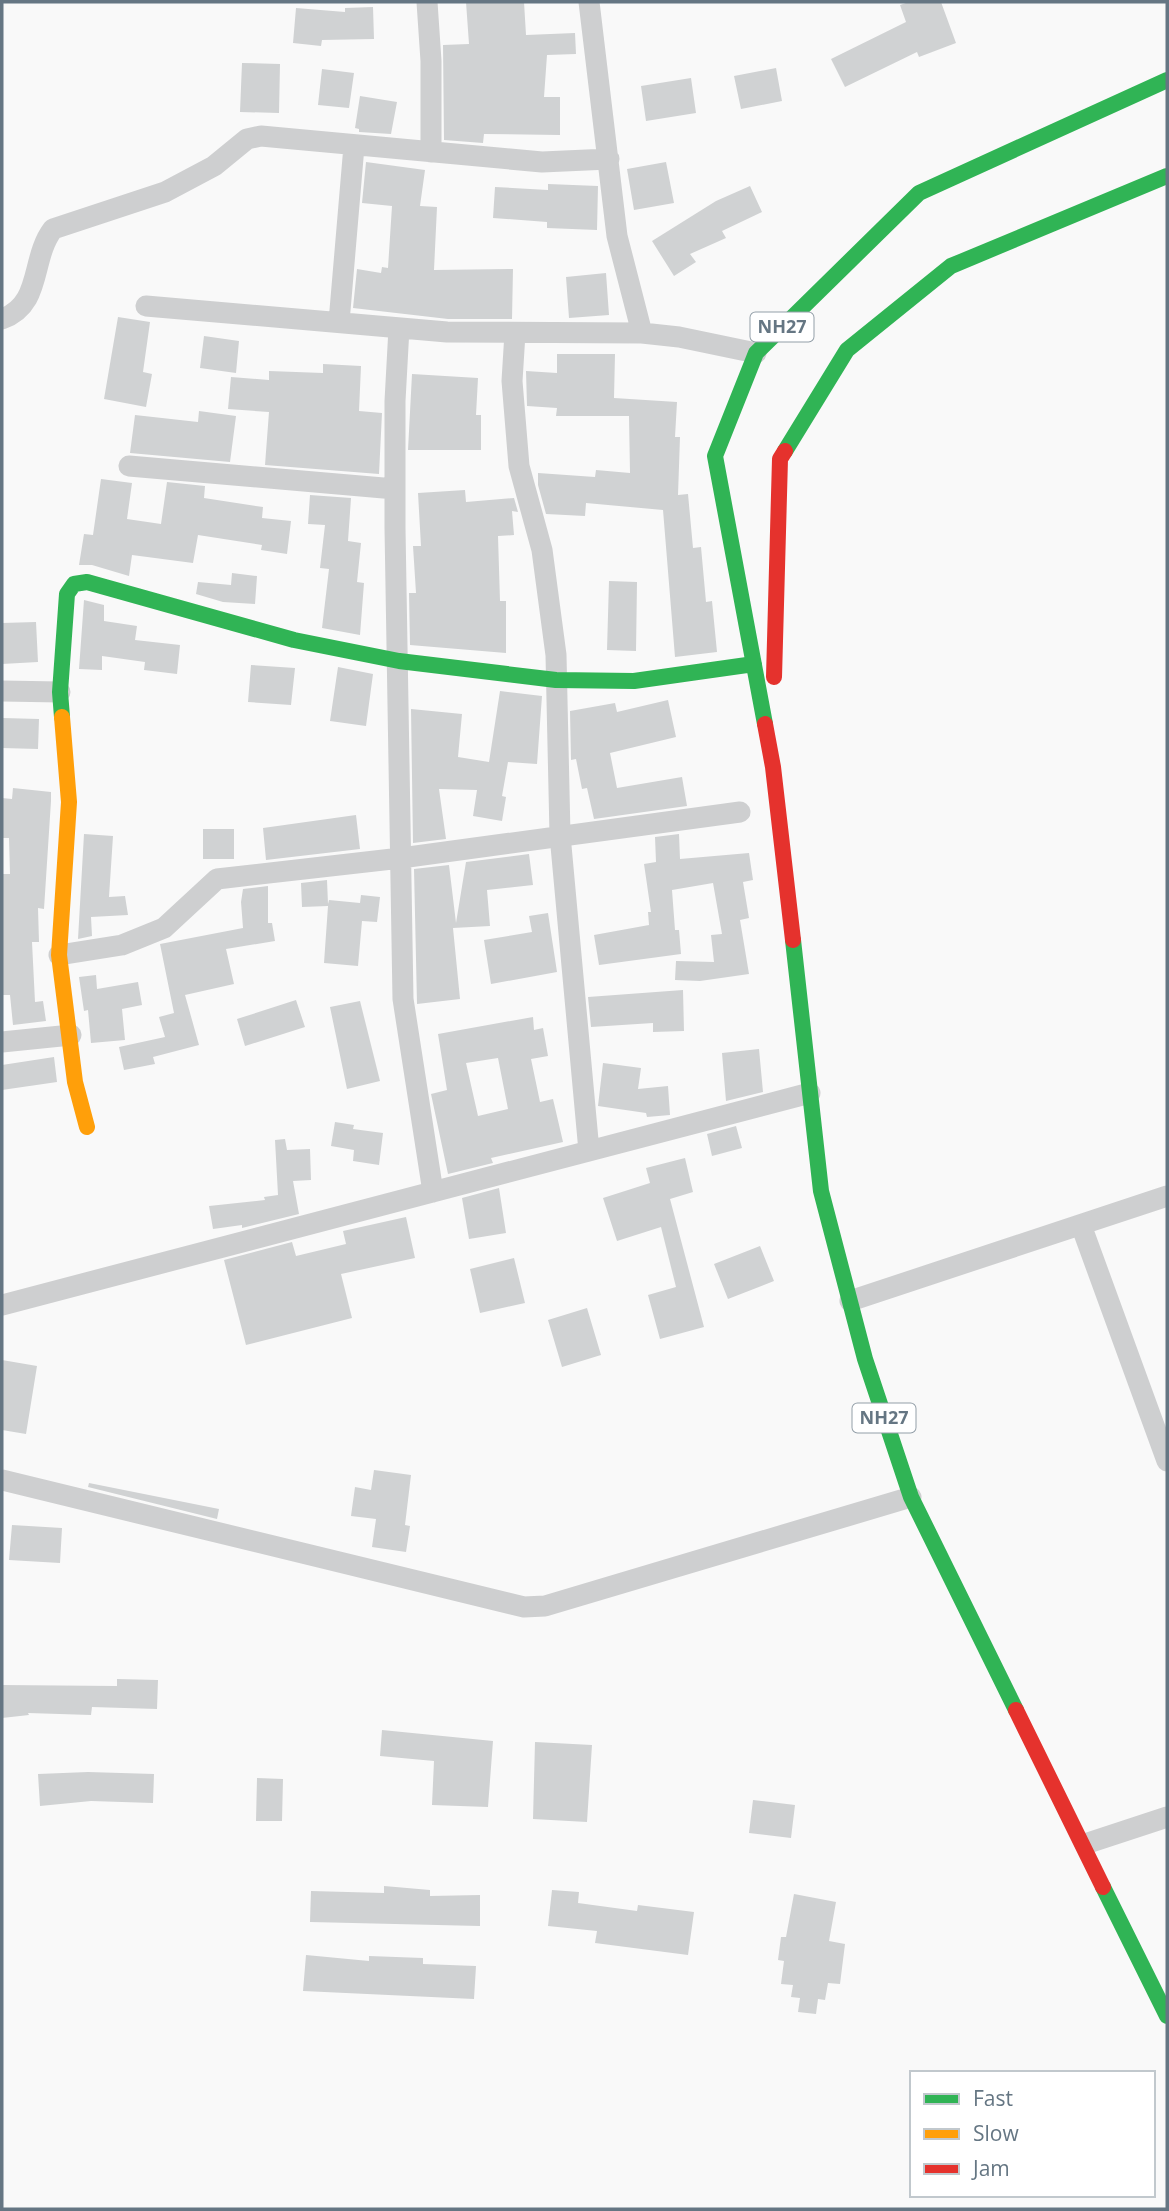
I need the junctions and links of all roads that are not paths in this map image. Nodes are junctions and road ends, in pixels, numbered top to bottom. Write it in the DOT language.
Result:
graph roads {
  1 [pos="427,2"];
  2 [pos="589,2"];
  3 [pos="1167,80"];
  4 [pos="354,146"];
  5 [pos="431,152"];
  6 [pos="609,159"];
  7 [pos="1167,176"];
  8 [pos="146,306"];
  9 [pos="2,320"];
  10 [pos="339,322"];
  11 [pos="399,328"];
  12 [pos="515,333"];
  13 [pos="642,333"];
  14 [pos="756,353"];
  15 [pos="129,466"];
  16 [pos="395,489"];
  17 [pos="399,661"];
  18 [pos="754,664"];
  19 [pos="556,680"];
  20 [pos="2,691"];
  21 [pos="60,692"];
  22 [pos="773,766"];
  23 [pos="740,812"];
  24 [pos="560,835"];
  25 [pos="401,858"];
  26 [pos="58,955"];
  27 [pos="71,1035"];
  28 [pos="2,1042"];
  29 [pos="810,1093"];
  30 [pos="87,1127"];
  31 [pos="589,1151"];
  32 [pos="433,1192"];
  33 [pos="1167,1196"];
  34 [pos="1081,1225"];
  35 [pos="850,1301"];
  36 [pos="2,1305"];
  37 [pos="1167,1461"];
  38 [pos="2,1480"];
  39 [pos="911,1497"];
  40 [pos="1167,1817"];
  41 [pos="1085,1844"];
  42 [pos="1167,2016"];
  1 -- 5 [label="street"];
  2 -- 6 [label="street"];
  3 -- 14 [label="main road, NH27"];
  4 -- 5 [label="street"];
  4 -- 9 [label="street"];
  4 -- 10 [label="street"];
  5 -- 6 [label="street"];
  6 -- 13 [label="street"];
  7 -- 22 [label="main road, NH27"];
  8 -- 10 [label="street"];
  10 -- 11 [label="street"];
  11 -- 12 [label="street"];
  11 -- 16 [label="street"];
  12 -- 13 [label="street"];
  12 -- 19 [label="street"];
  13 -- 14 [label="street"];
  14 -- 18 [label="main road, NH27"];
  15 -- 16 [label="street"];
  16 -- 17 [label="street"];
  17 -- 19 [label="main road"];
  17 -- 21 [label="main road"];
  17 -- 25 [label="street"];
  18 -- 19 [label="main road"];
  18 -- 22 [label="main road, NH27"];
  19 -- 24 [label="street"];
  20 -- 21 [label="street"];
  21 -- 26 [label="main road"];
  22 -- 29 [label="main road, NH27"];
  23 -- 24 [label="street"];
  24 -- 25 [label="street"];
  24 -- 31 [label="street"];
  25 -- 26 [label="street"];
  25 -- 32 [label="street"];
  26 -- 27 [label="main road"];
  27 -- 28 [label="street"];
  27 -- 30 [label="main road"];
  29 -- 31 [label="street"];
  29 -- 35 [label="main road, NH27"];
  31 -- 32 [label="street"];
  32 -- 36 [label="street"];
  33 -- 34 [label="street"];
  34 -- 35 [label="street"];
  34 -- 37 [label="street"];
  35 -- 39 [label="main road, NH27"];
  38 -- 39 [label="street"];
  39 -- 41 [label="main road, NH27"];
  40 -- 41 [label="street"];
  41 -- 42 [label="main road, NH27"];
}
